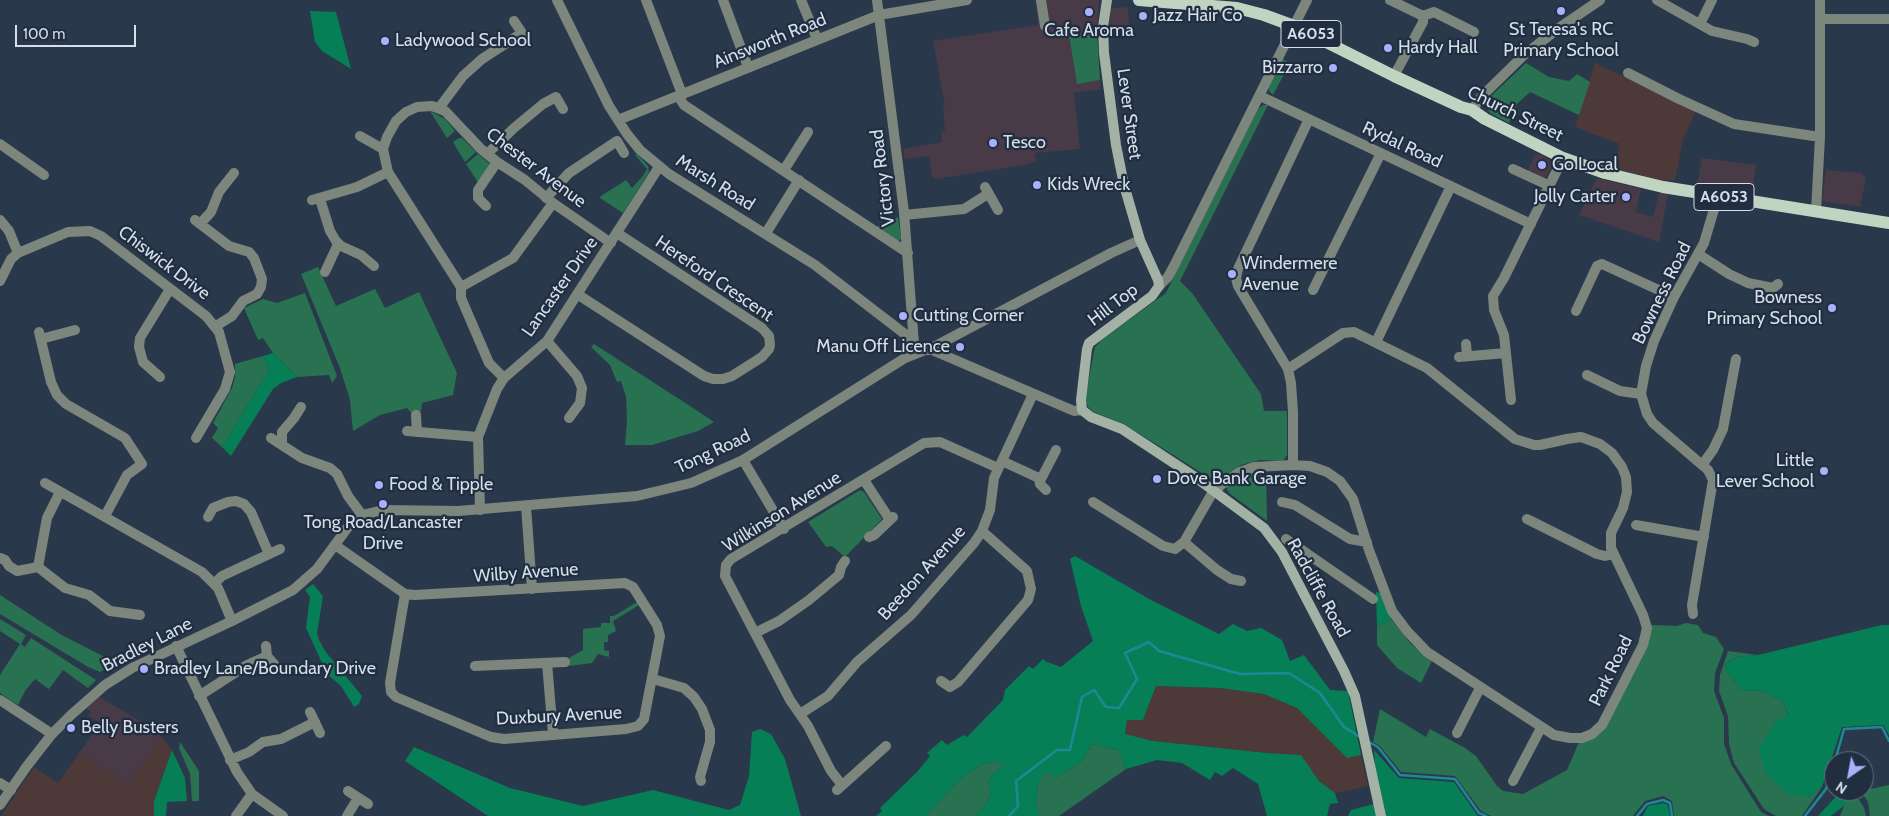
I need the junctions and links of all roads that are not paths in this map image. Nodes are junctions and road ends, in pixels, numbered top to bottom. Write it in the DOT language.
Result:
graph roads {
  1 [pos="557,0"];
  2 [pos="646,0"];
  3 [pos="723,0"];
  4 [pos="801,0"];
  5 [pos="877,0"];
  6 [pos="967,0"];
  7 [pos="1041,0"];
  8 [pos="1106,0"];
  9 [pos="1139,0"];
  10 [pos="1307,0"];
  11 [pos="1390,0"];
  12 [pos="1600,0"];
  13 [pos="1657,0"];
  14 [pos="1712,0"];
  15 [pos="1820,0"];
  16 [pos="879,14"];
  17 [pos="1422,16"];
  18 [pos="1889,19"];
  19 [pos="1821,20"];
  20 [pos="514,21"];
  21 [pos="1700,24"];
  22 [pos="1045,26"];
  23 [pos="1294,26"];
  24 [pos="1474,32"];
  25 [pos="817,39"];
  26 [pos="1754,42"];
  27 [pos="748,67"];
  28 [pos="1628,73"];
  29 [pos="1394,76"];
  30 [pos="680,95"];
  31 [pos="1260,96"];
  32 [pos="438,108"];
  33 [pos="563,109"];
  34 [pos="1472,110"];
  35 [pos="1309,119"];
  36 [pos="618,120"];
  37 [pos="808,132"];
  38 [pos="360,136"];
  39 [pos="1820,137"];
  40 [pos="0,144"];
  41 [pos="383,149"];
  42 [pos="624,153"];
  43 [pos="1381,153"];
  44 [pos="487,154"];
  45 [pos="1563,158"];
  46 [pos="497,162"];
  47 [pos="659,166"];
  48 [pos="1514,169"];
  49 [pos="784,170"];
  50 [pos="388,172"];
  51 [pos="234,173"];
  52 [pos="44,175"];
  53 [pos="799,180"];
  54 [pos="1451,186"];
  55 [pos="1550,186"];
  56 [pos="1718,196"];
  57 [pos="549,200"];
  58 [pos="486,206"];
  59 [pos="998,210"];
  60 [pos="1816,211"];
  61 [pos="904,215"];
  62 [pos="0,220"];
  63 [pos="1889,222"];
  64 [pos="1531,224"];
  65 [pos="616,233"];
  66 [pos="766,233"];
  67 [pos="1140,240"];
  68 [pos="611,243"];
  69 [pos="338,244"];
  70 [pos="18,253"];
  71 [pos="908,253"];
  72 [pos="1698,254"];
  73 [pos="375,268"];
  74 [pos="325,272"];
  75 [pos="0,281"];
  76 [pos="1778,284"];
  77 [pos="1159,286"];
  78 [pos="461,287"];
  79 [pos="170,289"];
  80 [pos="1313,290"];
  81 [pos="577,294"];
  82 [pos="1674,297"];
  83 [pos="1576,311"];
  84 [pos="216,326"];
  85 [pos="77,329"];
  86 [pos="547,341"];
  87 [pos="914,341"];
  88 [pos="1376,342"];
  89 [pos="1466,344"];
  90 [pos="928,350"];
  91 [pos="915,353"];
  92 [pos="1506,353"];
  93 [pos="1736,359"];
  94 [pos="1288,369"];
  95 [pos="156,371"];
  96 [pos="1587,375"];
  97 [pos="504,378"];
  98 [pos="1033,394"];
  99 [pos="1499,394"];
  100 [pos="1641,394"];
  101 [pos="301,407"];
  102 [pos="1082,410"];
  103 [pos="416,415"];
  104 [pos="585,416"];
  105 [pos="478,437"];
  106 [pos="196,438"];
  107 [pos="271,438"];
  108 [pos="282,444"];
  109 [pos="1056,450"];
  110 [pos="152,459"];
  111 [pos="743,460"];
  112 [pos="142,464"];
  113 [pos="1000,464"];
  114 [pos="1293,465"];
  115 [pos="1702,465"];
  116 [pos="1039,479"];
  117 [pos="864,480"];
  118 [pos="45,483"];
  119 [pos="1046,490"];
  120 [pos="1214,491"];
  121 [pos="60,492"];
  122 [pos="1093,502"];
  123 [pos="1282,502"];
  124 [pos="526,506"];
  125 [pos="480,510"];
  126 [pos="362,515"];
  127 [pos="106,516"];
  128 [pos="208,517"];
  129 [pos="1527,519"];
  130 [pos="1636,525"];
  131 [pos="784,529"];
  132 [pos="982,531"];
  133 [pos="869,537"];
  134 [pos="1704,537"];
  135 [pos="1286,539"];
  136 [pos="1184,542"];
  137 [pos="1367,542"];
  138 [pos="335,545"];
  139 [pos="280,549"];
  140 [pos="1301,549"];
  141 [pos="1282,552"];
  142 [pos="269,554"];
  143 [pos="1613,554"];
  144 [pos="0,558"];
  145 [pos="845,562"];
  146 [pos="38,567"];
  147 [pos="1242,581"];
  148 [pos="214,583"];
  149 [pos="532,589"];
  150 [pos="405,594"];
  151 [pos="1373,600"];
  152 [pos="1693,614"];
  153 [pos="140,615"];
  154 [pos="232,622"];
  155 [pos="755,633"];
  156 [pos="176,646"];
  157 [pos="269,655"];
  158 [pos="564,662"];
  159 [pos="547,663"];
  160 [pos="475,666"];
  161 [pos="653,679"];
  162 [pos="942,682"];
  163 [pos="1480,688"];
  164 [pos="199,696"];
  165 [pos="0,700"];
  166 [pos="800,714"];
  167 [pos="1541,728"];
  168 [pos="320,733"];
  169 [pos="1457,733"];
  170 [pos="52,734"];
  171 [pos="553,734"];
  172 [pos="884,744"];
  173 [pos="230,760"];
  174 [pos="701,781"];
  175 [pos="1513,782"];
  176 [pos="0,783"];
  177 [pos="11,790"];
  178 [pos="348,791"];
  179 [pos="252,794"];
  180 [pos="358,798"];
  181 [pos="368,804"];
  182 [pos="0,805"];
  183 [pos="236,816"];
  184 [pos="283,816"];
  185 [pos="346,816"];
  186 [pos="1381,816"];
  1 -- 36 [label="street, Marsh Road"];
  2 -- 30 [label="street"];
  3 -- 27 [label="street"];
  4 -- 25 [label="street"];
  5 -- 16 [label="street, Victory Road"];
  6 -- 16 [label="street, Ainsworth Road"];
  7 -- 22 [label="street"];
  8 -- 67 [label="main road, Lever Street"];
  9 -- 23 [label="main road, Church Street / A6053"];
  10 -- 23 [label="street"];
  11 -- 17 [label="street"];
  12 -- 34 [label="street"];
  13 -- 21 [label="street"];
  14 -- 21 [label="street"];
  15 -- 19 [label="street"];
  16 -- 25 [label="street, Ainsworth Road"];
  16 -- 61 [label="street, Victory Road"];
  17 -- 24 [label="street"];
  17 -- 29 [label="street"];
  18 -- 19 [label="street"];
  19 -- 39 [label="street"];
  20 -- 32 [label="street"];
  21 -- 26 [label="street"];
  23 -- 29 [label="main road, Church Street / A6053"];
  23 -- 31 [label="street"];
  25 -- 27 [label="street, Ainsworth Road"];
  27 -- 30 [label="street, Ainsworth Road"];
  28 -- 39 [label="street"];
  29 -- 34 [label="main road, Church Street / A6053"];
  30 -- 36 [label="street, Ainsworth Road"];
  30 -- 49 [label="street"];
  31 -- 35 [label="street, Rydal Road"];
  31 -- 77 [label="street"];
  32 -- 41 [label="street"];
  32 -- 44 [label="street, Chester Avenue"];
  33 -- 44 [label="street"];
  34 -- 45 [label="main road, Church Street / A6053"];
  35 -- 43 [label="street, Rydal Road"];
  35 -- 94 [label="street"];
  36 -- 47 [label="street, Marsh Road"];
  37 -- 49 [label="street"];
  38 -- 41 [label="street"];
  39 -- 60 [label="street"];
  40 -- 52 [label="street"];
  41 -- 50 [label="street"];
  42 -- 57 [label="street"];
  43 -- 54 [label="street, Rydal Road"];
  43 -- 80 [label="street"];
  44 -- 46 [label="street, Chester Avenue"];
  45 -- 55 [label="street"];
  45 -- 56 [label="main road, Church Street / A6053"];
  46 -- 57 [label="street, Chester Avenue"];
  46 -- 58 [label="street"];
  47 -- 65 [label="street, Lancaster Drive"];
  47 -- 66 [label="street, Marsh Road"];
  48 -- 55 [label="street"];
  49 -- 53 [label="street"];
  50 -- 69 [label="street"];
  50 -- 78 [label="street"];
  51 -- 84 [label="street"];
  53 -- 66 [label="street"];
  53 -- 71 [label="street"];
  54 -- 64 [label="street, Rydal Road"];
  54 -- 88 [label="street"];
  55 -- 64 [label="street"];
  56 -- 60 [label="main road, Church Street / A6053"];
  56 -- 72 [label="street, Bowness Road"];
  57 -- 68 [label="street, Chester Avenue"];
  57 -- 78 [label="street"];
  59 -- 61 [label="street"];
  60 -- 63 [label="main road, Church Street / A6053"];
  61 -- 71 [label="street, Victory Road"];
  62 -- 70 [label="street"];
  64 -- 92 [label="street"];
  65 -- 68 [label="street, Lancaster Drive"];
  65 -- 81 [label="street, Hereford Crescent"];
  66 -- 87 [label="street, Marsh Road"];
  67 -- 77 [label="main road, Lever Street"];
  67 -- 90 [label="street, Tong Road"];
  68 -- 81 [label="street, Lancaster Drive"];
  69 -- 73 [label="street"];
  69 -- 74 [label="street"];
  70 -- 75 [label="street"];
  70 -- 79 [label="street, Chiswick Drive"];
  71 -- 87 [label="street, Victory Road"];
  72 -- 76 [label="street"];
  72 -- 82 [label="street, Bowness Road"];
  77 -- 102 [label="main road, Hill Top"];
  78 -- 97 [label="street"];
  79 -- 84 [label="street, Chiswick Drive"];
  79 -- 95 [label="street"];
  81 -- 86 [label="street, Lancaster Drive"];
  82 -- 83 [label="street"];
  82 -- 100 [label="street, Bowness Road"];
  84 -- 106 [label="street, Chiswick Drive"];
  85 -- 112 [label="street"];
  86 -- 97 [label="street, Lancaster Drive"];
  86 -- 104 [label="street"];
  87 -- 91 [label="street, Victory Road"];
  88 -- 94 [label="street, Park Road"];
  88 -- 143 [label="street, Park Road"];
  89 -- 92 [label="street"];
  90 -- 91 [label="street, Tong Road"];
  90 -- 98 [label="street"];
  91 -- 111 [label="street, Tong Road"];
  92 -- 99 [label="street"];
  93 -- 115 [label="street"];
  94 -- 114 [label="street"];
  96 -- 100 [label="street"];
  97 -- 105 [label="street, Lancaster Drive"];
  98 -- 102 [label="street"];
  98 -- 113 [label="street, Beedon Avenue"];
  100 -- 115 [label="street"];
  101 -- 108 [label="street"];
  102 -- 120 [label="main road, Radcliffe Road"];
  103 -- 105 [label="street"];
  105 -- 125 [label="street, Lancaster Drive"];
  107 -- 108 [label="street"];
  108 -- 126 [label="street"];
  109 -- 116 [label="street"];
  110 -- 112 [label="street"];
  111 -- 124 [label="street, Tong Road"];
  111 -- 131 [label="street"];
  112 -- 127 [label="street"];
  113 -- 116 [label="street"];
  113 -- 117 [label="street, Wilkinson Avenue"];
  113 -- 132 [label="street, Beedon Avenue"];
  114 -- 120 [label="street, Park Road"];
  114 -- 137 [label="street, Park Road"];
  115 -- 134 [label="street"];
  116 -- 119 [label="street"];
  117 -- 131 [label="street, Wilkinson Avenue"];
  117 -- 133 [label="street"];
  118 -- 121 [label="street"];
  120 -- 136 [label="street"];
  120 -- 141 [label="main road, Radcliffe Road"];
  121 -- 127 [label="street"];
  121 -- 146 [label="street"];
  122 -- 136 [label="street"];
  123 -- 137 [label="street"];
  124 -- 125 [label="street, Tong Road"];
  124 -- 149 [label="street"];
  125 -- 126 [label="street, Tong Road"];
  126 -- 138 [label="street"];
  127 -- 148 [label="street"];
  128 -- 142 [label="street"];
  129 -- 143 [label="street"];
  130 -- 134 [label="street"];
  131 -- 155 [label="street, Wilkinson Avenue"];
  132 -- 162 [label="street"];
  132 -- 166 [label="street, Beedon Avenue"];
  134 -- 152 [label="street"];
  135 -- 140 [label="street"];
  136 -- 147 [label="street"];
  137 -- 163 [label="street, Park Road"];
  138 -- 150 [label="street"];
  138 -- 154 [label="street, Bradley Lane"];
  139 -- 142 [label="street"];
  140 -- 141 [label="street"];
  140 -- 151 [label="street"];
  141 -- 186 [label="main road, Radcliffe Road"];
  142 -- 148 [label="street"];
  143 -- 167 [label="street, Park Road"];
  144 -- 146 [label="street"];
  145 -- 155 [label="street"];
  146 -- 153 [label="street"];
  148 -- 154 [label="street"];
  149 -- 150 [label="street, Wilby Avenue"];
  149 -- 161 [label="street, Wilby Avenue"];
  150 -- 171 [label="street, Duxbury Avenue"];
  154 -- 156 [label="street, Bradley Lane"];
  155 -- 166 [label="street, Wilkinson Avenue"];
  156 -- 164 [label="street"];
  156 -- 170 [label="street, Bradley Lane"];
  157 -- 164 [label="street"];
  158 -- 159 [label="street"];
  159 -- 160 [label="street"];
  159 -- 171 [label="street"];
  161 -- 171 [label="street, Duxbury Avenue"];
  161 -- 174 [label="street"];
  163 -- 167 [label="street, Park Road"];
  163 -- 169 [label="street"];
  164 -- 173 [label="street"];
  165 -- 170 [label="street"];
  166 -- 172 [label="street, Wilkinson Avenue"];
  167 -- 175 [label="street"];
  168 -- 173 [label="street"];
  170 -- 177 [label="street, Bradley Lane"];
  173 -- 179 [label="street"];
  176 -- 177 [label="street"];
  177 -- 182 [label="street, Bradley Lane"];
  178 -- 180 [label="street"];
  179 -- 183 [label="street"];
  179 -- 184 [label="street"];
  180 -- 181 [label="street"];
  180 -- 185 [label="street"];
}
